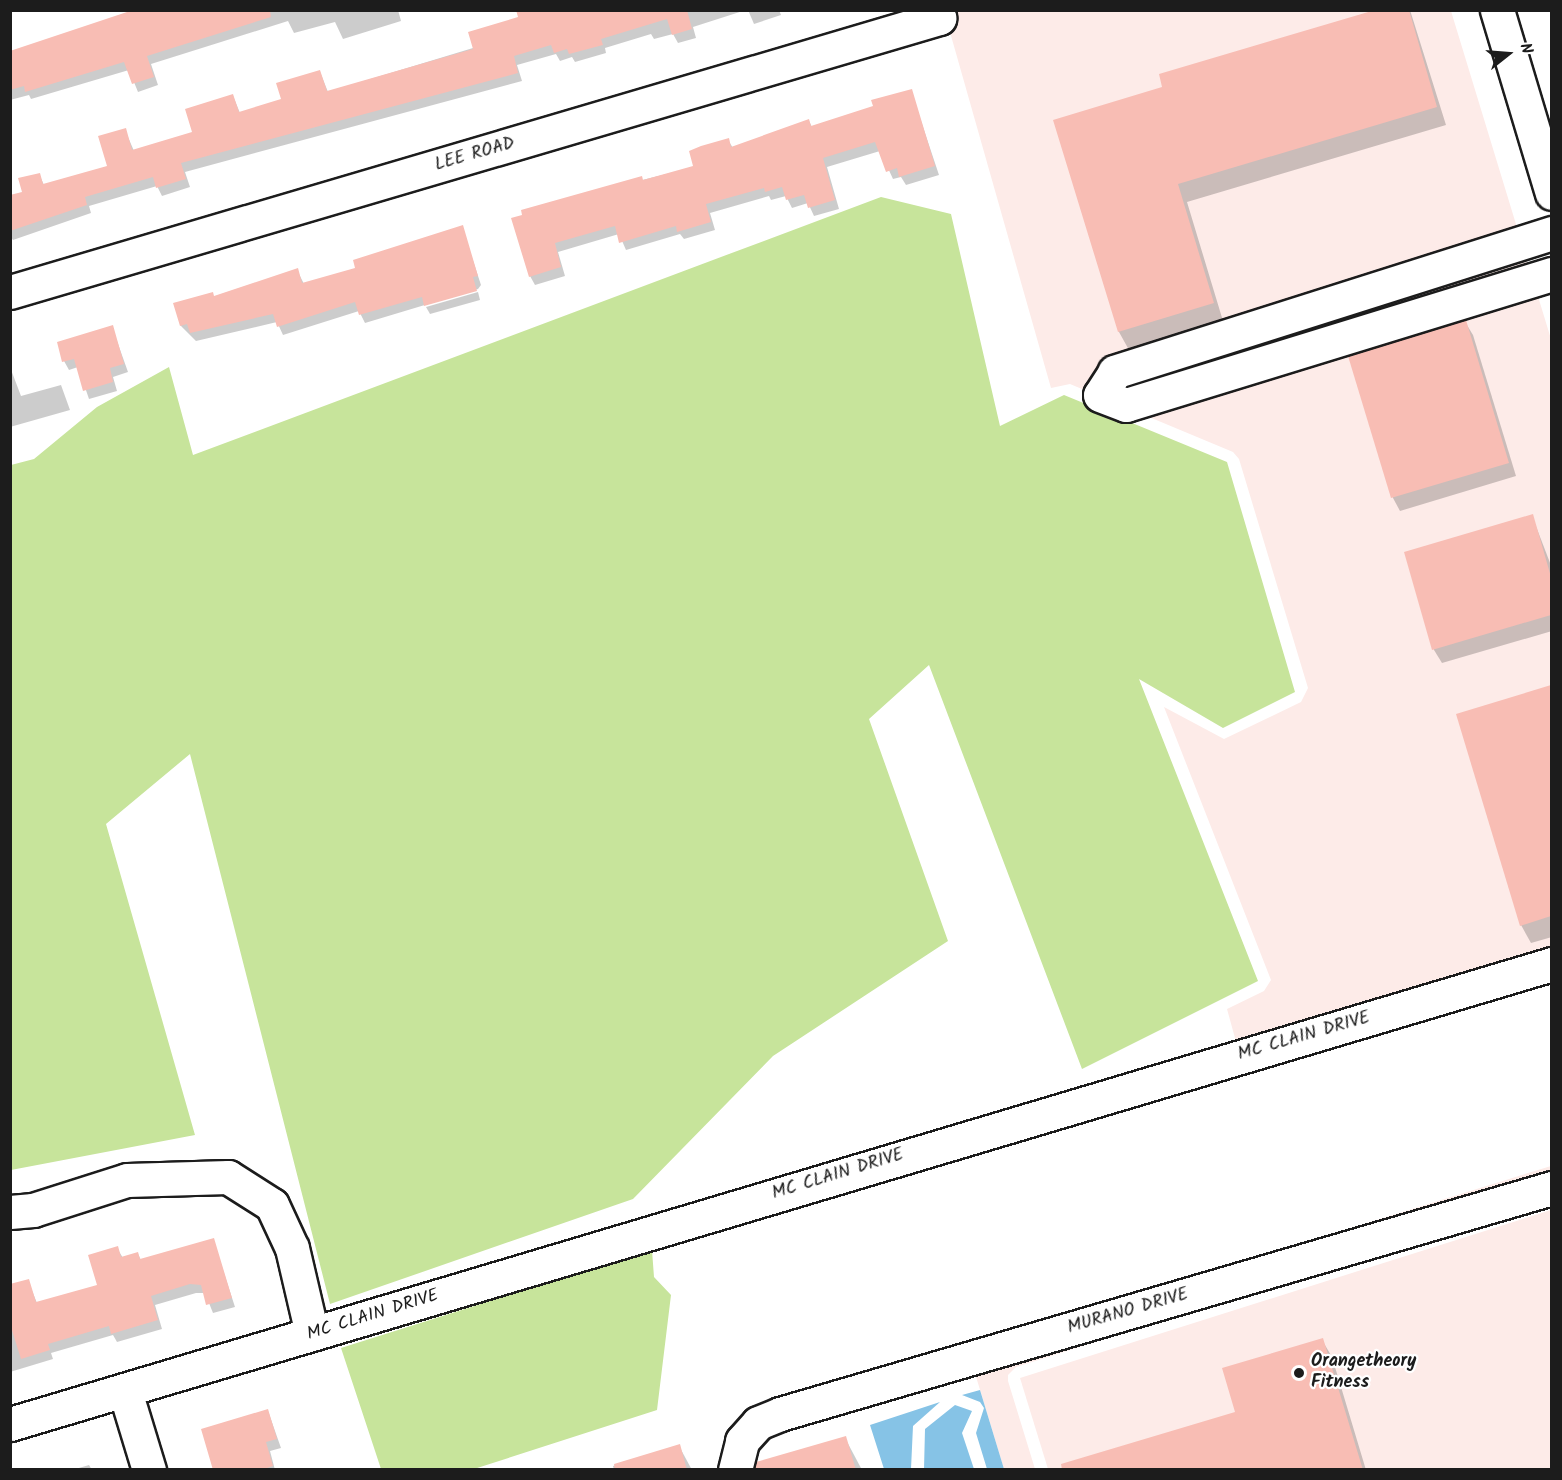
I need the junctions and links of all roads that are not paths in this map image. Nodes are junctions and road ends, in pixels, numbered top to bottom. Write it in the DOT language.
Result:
graph roads {
  1 [pos="1497,10"];
  2 [pos="938,14"];
  3 [pos="1543,150"];
  4 [pos="1551,193"];
  5 [pos="1551,233"];
  6 [pos="1551,273"];
  7 [pos="10,292"];
  8 [pos="1551,964"];
  9 [pos="1551,1188"];
  10 [pos="10,1212"];
  11 [pos="312,1334"];
  12 [pos="125,1391"];
  13 [pos="10,1424"];
  14 [pos="149,1470"];
  15 [pos="735,1470"];
  1 -- 3 [label="street"];
  2 -- 7 [label="street, LEE ROAD"];
  3 -- 4 [label="street"];
  5 -- 6 [label="street"];
  8 -- 11 [label="street, MC CLAIN DRIVE"];
  9 -- 15 [label="street, MURANO DRIVE"];
  10 -- 11 [label="street"];
  11 -- 12 [label="street, MC CLAIN DRIVE"];
  12 -- 13 [label="street, MC CLAIN DRIVE"];
  12 -- 14 [label="street"];
}
